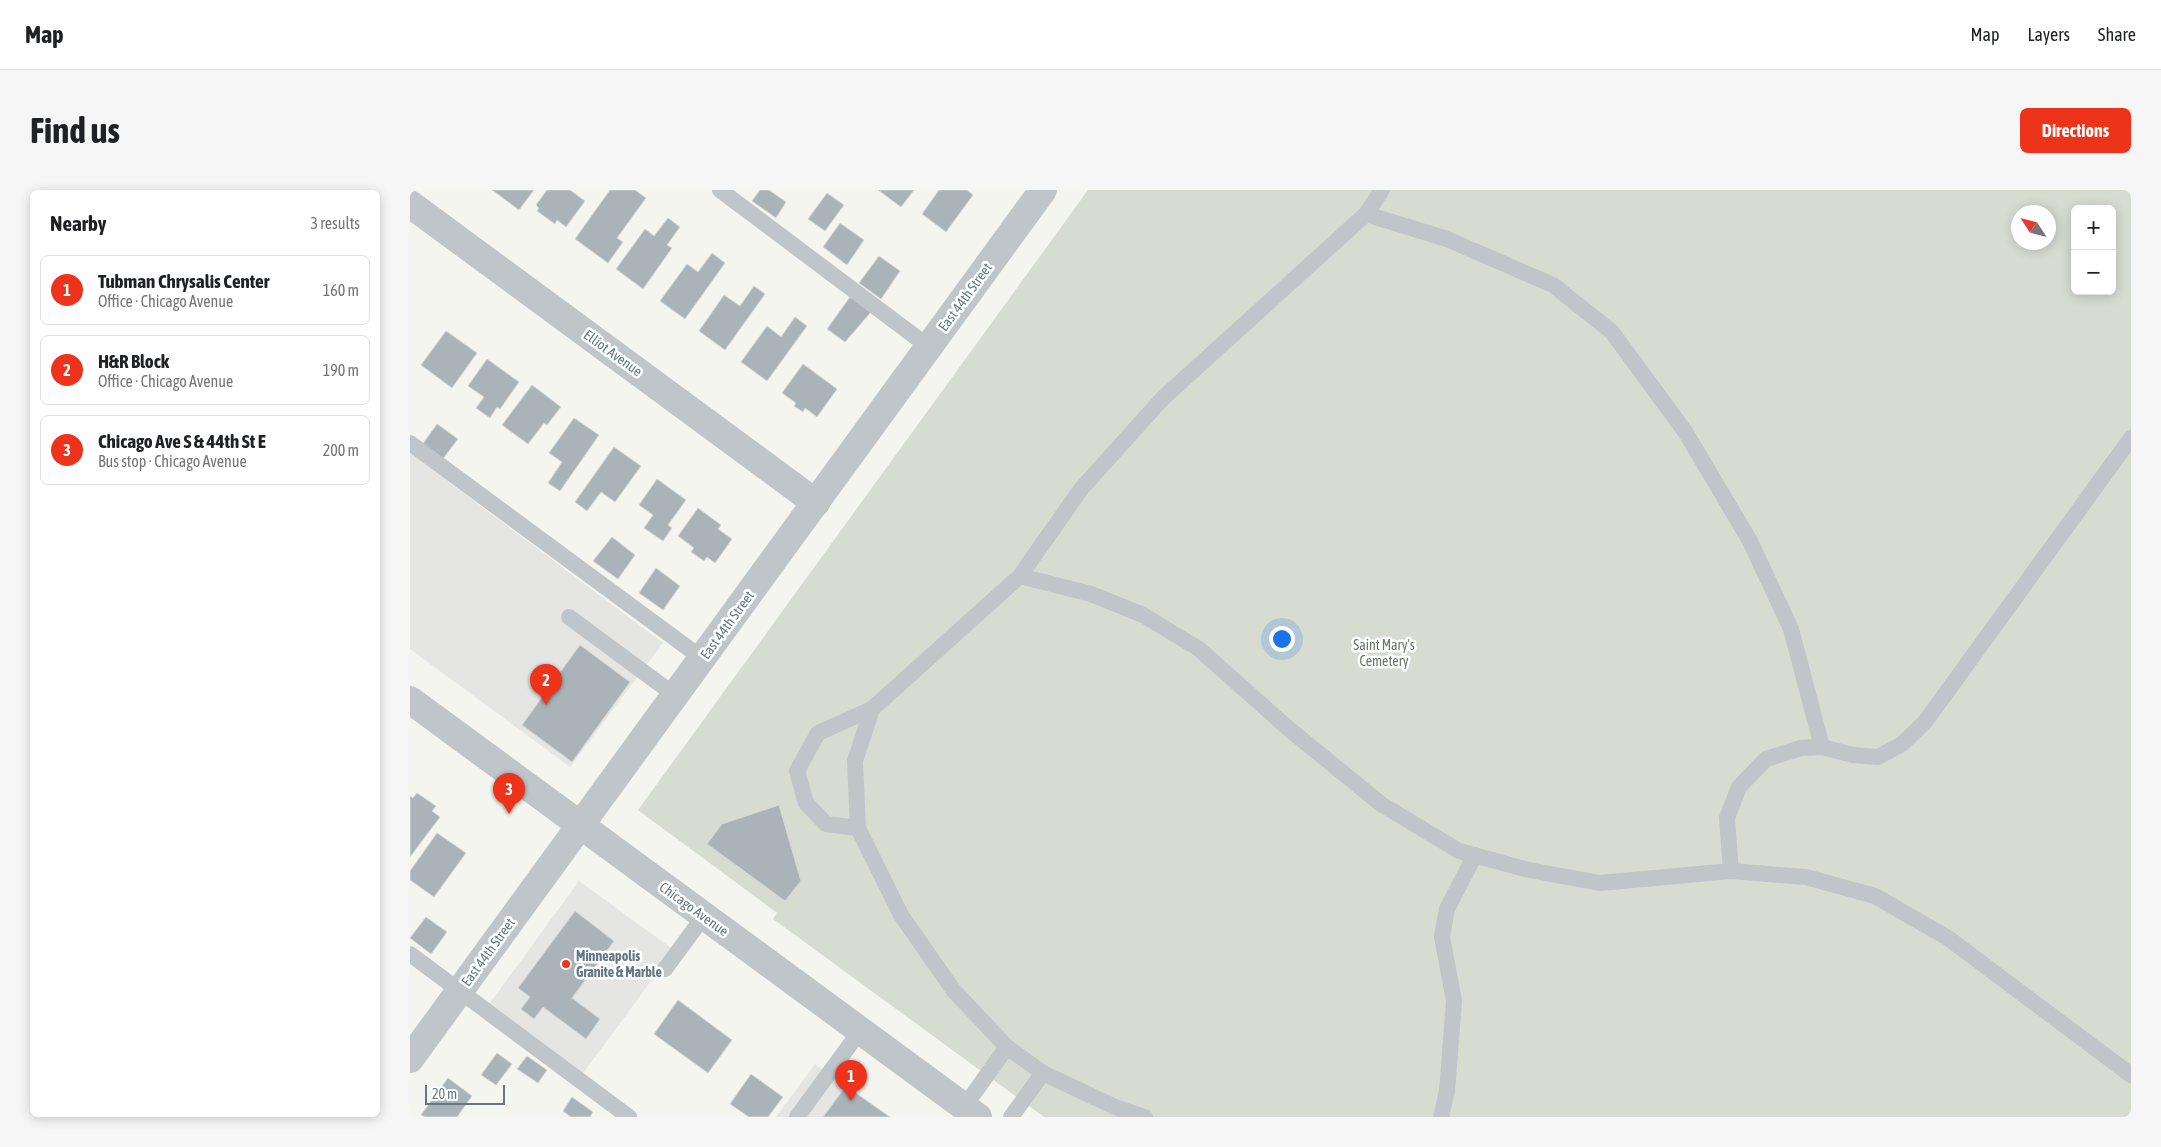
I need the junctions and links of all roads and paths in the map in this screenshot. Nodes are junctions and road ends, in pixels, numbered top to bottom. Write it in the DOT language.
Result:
graph roads {
  1 [pos="720,190"];
  2 [pos="1043,190"];
  3 [pos="1382,190"];
  4 [pos="410,204"];
  5 [pos="1366,214"];
  6 [pos="929,347"];
  7 [pos="2131,438"];
  8 [pos="410,443"];
  9 [pos="816,503"];
  10 [pos="1020,576"];
  11 [pos="569,617"];
  12 [pos="703,659"];
  13 [pos="676,696"];
  14 [pos="410,700"];
  15 [pos="872,709"];
  16 [pos="1822,747"];
  17 [pos="580,825"];
  18 [pos="858,828"];
  19 [pos="1475,856"];
  20 [pos="1731,871"];
  21 [pos="704,916"];
  22 [pos="410,954"];
  23 [pos="665,969"];
  24 [pos="460,991"];
  25 [pos="860,1030"];
  26 [pos="1007,1047"];
  27 [pos="410,1059"];
  28 [pos="1043,1073"];
  29 [pos="2131,1075"];
  30 [pos="971,1112"];
  31 [pos="629,1117"];
  32 [pos="797,1117"];
  33 [pos="1011,1117"];
  34 [pos="1145,1117"];
  35 [pos="1441,1117"];
  1 -- 6 [label="lane"];
  2 -- 6 [label="street, East 44th Street"];
  3 -- 5 [label="lane"];
  4 -- 9 [label="street, Elliot Avenue"];
  5 -- 10 [label="lane"];
  5 -- 16 [label="lane"];
  6 -- 9 [label="street, East 44th Street"];
  7 -- 16 [label="lane"];
  8 -- 12 [label="lane"];
  9 -- 12 [label="street, East 44th Street"];
  10 -- 15 [label="lane"];
  10 -- 19 [label="lane"];
  11 -- 13 [label="lane"];
  12 -- 13 [label="street, East 44th Street"];
  13 -- 17 [label="street, East 44th Street"];
  14 -- 17 [label="street, Chicago Avenue"];
  15 -- 18 [label="lane"];
  15 -- 18 [label="lane"];
  16 -- 20 [label="lane"];
  17 -- 21 [label="street, Chicago Avenue"];
  17 -- 24 [label="street, East 44th Street"];
  18 -- 26 [label="lane"];
  19 -- 20 [label="lane"];
  19 -- 35 [label="lane"];
  20 -- 29 [label="lane"];
  21 -- 23 [label="lane"];
  21 -- 25 [label="street, Chicago Avenue"];
  22 -- 24 [label="lane"];
  24 -- 27 [label="street, East 44th Street"];
  24 -- 31 [label="lane"];
  25 -- 30 [label="street, Chicago Avenue"];
  25 -- 32 [label="lane"];
  26 -- 28 [label="lane"];
  26 -- 30 [label="lane"];
  28 -- 33 [label="lane"];
  28 -- 34 [label="lane"];
}
